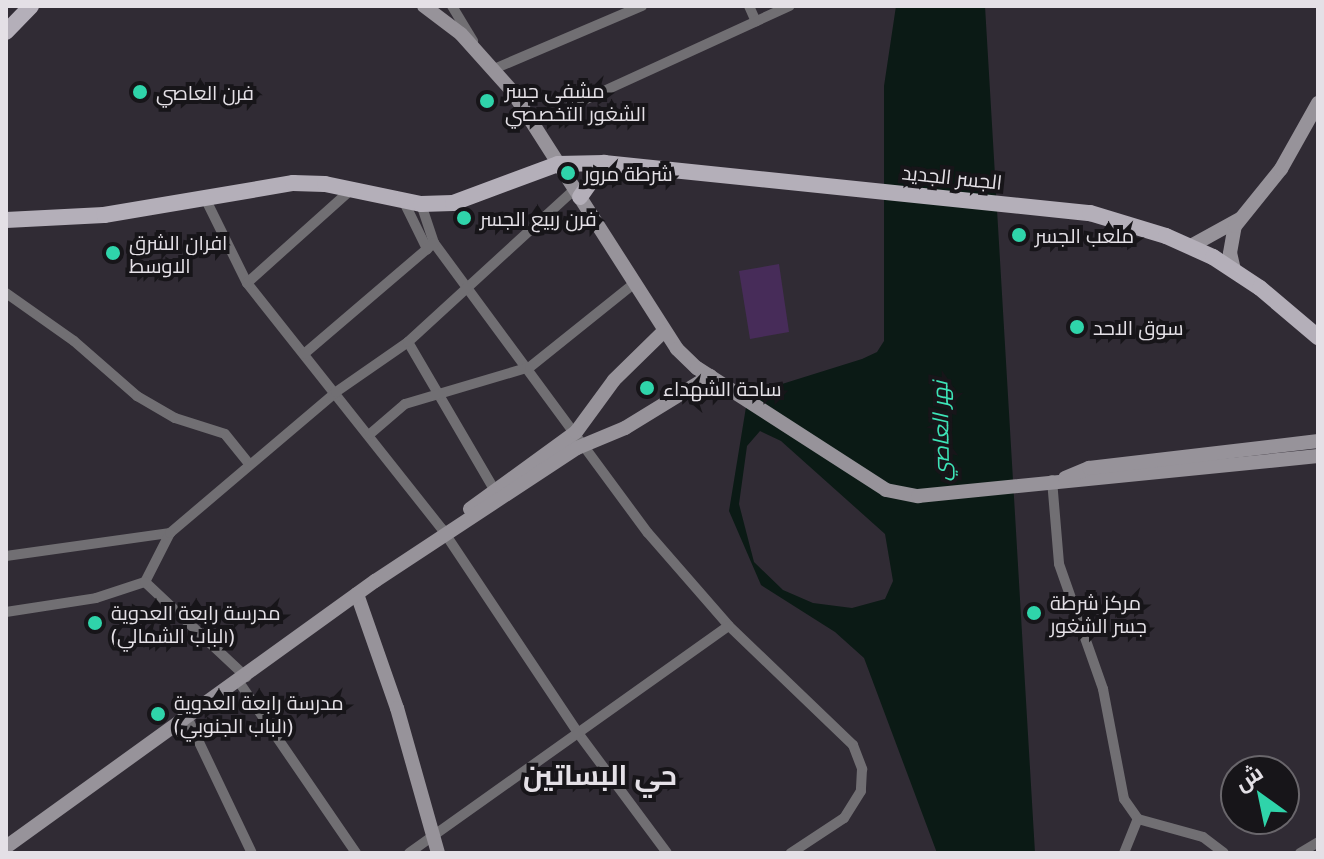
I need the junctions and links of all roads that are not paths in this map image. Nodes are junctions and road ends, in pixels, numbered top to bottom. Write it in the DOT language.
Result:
graph roads {
  1 [pos="31,6"];
  2 [pos="424,6"];
  3 [pos="452,6"];
  4 [pos="642,6"];
  5 [pos="749,6"];
  6 [pos="789,6"];
  7 [pos="756,22"];
  8 [pos="6,32"];
  9 [pos="489,64"];
  10 [pos="1318,103"];
  11 [pos="534,123"];
  12 [pos="604,163"];
  13 [pos="558,164"];
  14 [pos="353,188"];
  15 [pos="577,193"];
  16 [pos="204,196"];
  17 [pos="403,200"];
  18 [pos="421,204"];
  19 [pos="1240,219"];
  20 [pos="6,220"];
  21 [pos="430,246"];
  22 [pos="1191,246"];
  23 [pos="1234,270"];
  24 [pos="247,283"];
  25 [pos="635,283"];
  26 [pos="467,285"];
  27 [pos="6,293"];
  28 [pos="663,332"];
  29 [pos="1318,337"];
  30 [pos="408,342"];
  31 [pos="304,354"];
  32 [pos="530,367"];
  33 [pos="710,376"];
  34 [pos="336,392"];
  35 [pos="437,393"];
  36 [pos="370,434"];
  37 [pos="580,438"];
  38 [pos="1318,441"];
  39 [pos="1318,456"];
  40 [pos="249,464"];
  41 [pos="1058,479"];
  42 [pos="495,491"];
  43 [pos="444,532"];
  44 [pos="170,533"];
  45 [pos="6,556"];
  46 [pos="145,582"];
  47 [pos="357,594"];
  48 [pos="6,612"];
  49 [pos="729,626"];
  50 [pos="242,679"];
  51 [pos="187,717"];
  52 [pos="578,733"];
  53 [pos="1138,819"];
  54 [pos="1318,842"];
  55 [pos="436,846"];
  56 [pos="6,847"];
  57 [pos="252,853"];
  58 [pos="356,853"];
  59 [pos="409,853"];
  60 [pos="667,853"];
  61 [pos="791,853"];
  62 [pos="1124,853"];
  63 [pos="1224,853"];
  64 [pos="1300,853"];
  1 -- 8 [label="main road"];
  2 -- 9 [label="street"];
  3 -- 9 [label="street"];
  4 -- 9 [label="street"];
  5 -- 7 [label="street"];
  6 -- 7 [label="street"];
  7 -- 11 [label="street"];
  9 -- 11 [label="street"];
  10 -- 19 [label="street"];
  11 -- 13 [label="street"];
  12 -- 13 [label="main road, الجسر الجديد"];
  12 -- 15 [label="main road"];
  12 -- 22 [label="main road, الجسر الجديد"];
  13 -- 15 [label="street"];
  13 -- 18 [label="main road"];
  14 -- 16 [label="main road"];
  14 -- 17 [label="main road"];
  14 -- 24 [label="street"];
  15 -- 25 [label="street"];
  15 -- 26 [label="street"];
  16 -- 20 [label="main road"];
  16 -- 24 [label="street"];
  17 -- 18 [label="main road"];
  17 -- 21 [label="street"];
  18 -- 21 [label="street"];
  19 -- 22 [label="street"];
  19 -- 23 [label="street"];
  21 -- 26 [label="street"];
  21 -- 31 [label="street"];
  22 -- 23 [label="main road, الجسر الجديد"];
  23 -- 29 [label="main road, الجسر الجديد"];
  24 -- 31 [label="street"];
  25 -- 28 [label="street"];
  25 -- 32 [label="street"];
  26 -- 30 [label="street"];
  26 -- 32 [label="street"];
  27 -- 40 [label="street"];
  28 -- 33 [label="street"];
  28 -- 37 [label="street"];
  30 -- 34 [label="street"];
  30 -- 35 [label="street"];
  31 -- 34 [label="street"];
  32 -- 35 [label="street"];
  32 -- 37 [label="street"];
  33 -- 37 [label="street"];
  33 -- 41 [label="street"];
  34 -- 36 [label="street"];
  34 -- 40 [label="street"];
  35 -- 36 [label="street"];
  35 -- 42 [label="street"];
  36 -- 43 [label="street"];
  37 -- 42 [label="street"];
  37 -- 43 [label="street"];
  37 -- 49 [label="street"];
  38 -- 41 [label="street"];
  39 -- 41 [label="street"];
  40 -- 44 [label="street"];
  41 -- 53 [label="street"];
  42 -- 43 [label="street"];
  43 -- 47 [label="street"];
  43 -- 52 [label="street"];
  44 -- 45 [label="street"];
  44 -- 46 [label="street"];
  46 -- 48 [label="street"];
  46 -- 50 [label="street"];
  47 -- 50 [label="street"];
  47 -- 55 [label="street"];
  49 -- 52 [label="street"];
  49 -- 61 [label="street"];
  50 -- 51 [label="street"];
  50 -- 58 [label="street"];
  51 -- 56 [label="street"];
  51 -- 57 [label="street"];
  52 -- 55 [label="street"];
  52 -- 60 [label="street"];
  53 -- 62 [label="street"];
  53 -- 63 [label="street"];
  54 -- 64 [label="street"];
  55 -- 59 [label="street"];
}
